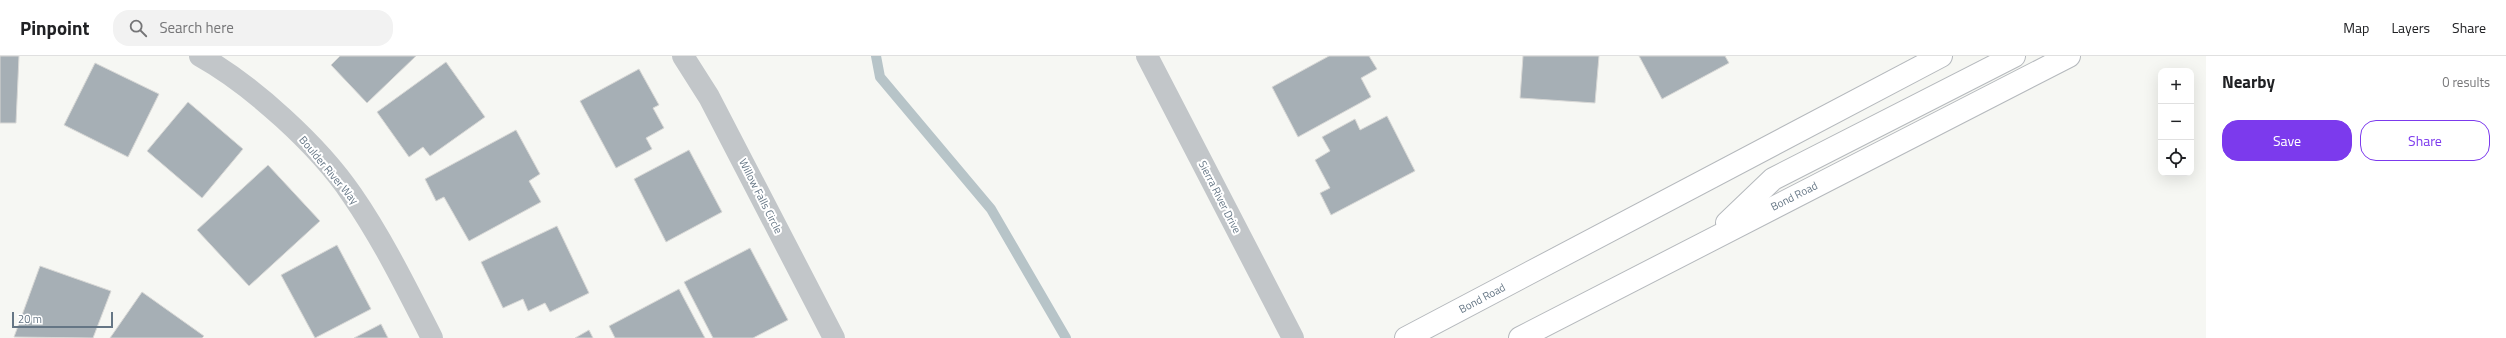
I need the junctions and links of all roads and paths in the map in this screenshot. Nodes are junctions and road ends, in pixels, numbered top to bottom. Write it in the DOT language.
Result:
graph roads {
  1 [pos="200,56"];
  2 [pos="683,56"];
  3 [pos="1147,56"];
  4 [pos="1941,56"];
  5 [pos="2014,56"];
  6 [pos="2069,56"];
  7 [pos="1710,239"];
  8 [pos="432,338"];
  9 [pos="834,338"];
  10 [pos="1293,338"];
  11 [pos="1406,338"];
  12 [pos="1520,338"];
  1 -- 8 [label="street, Boulder River Way"];
  2 -- 9 [label="street, Willow Falls Circle"];
  3 -- 10 [label="street, Sierra River Drive"];
  4 -- 11 [label="main road, Bond Road"];
  5 -- 7 [label="main road"];
  6 -- 7 [label="main road, Bond Road"];
  7 -- 12 [label="main road, Bond Road"];
}
